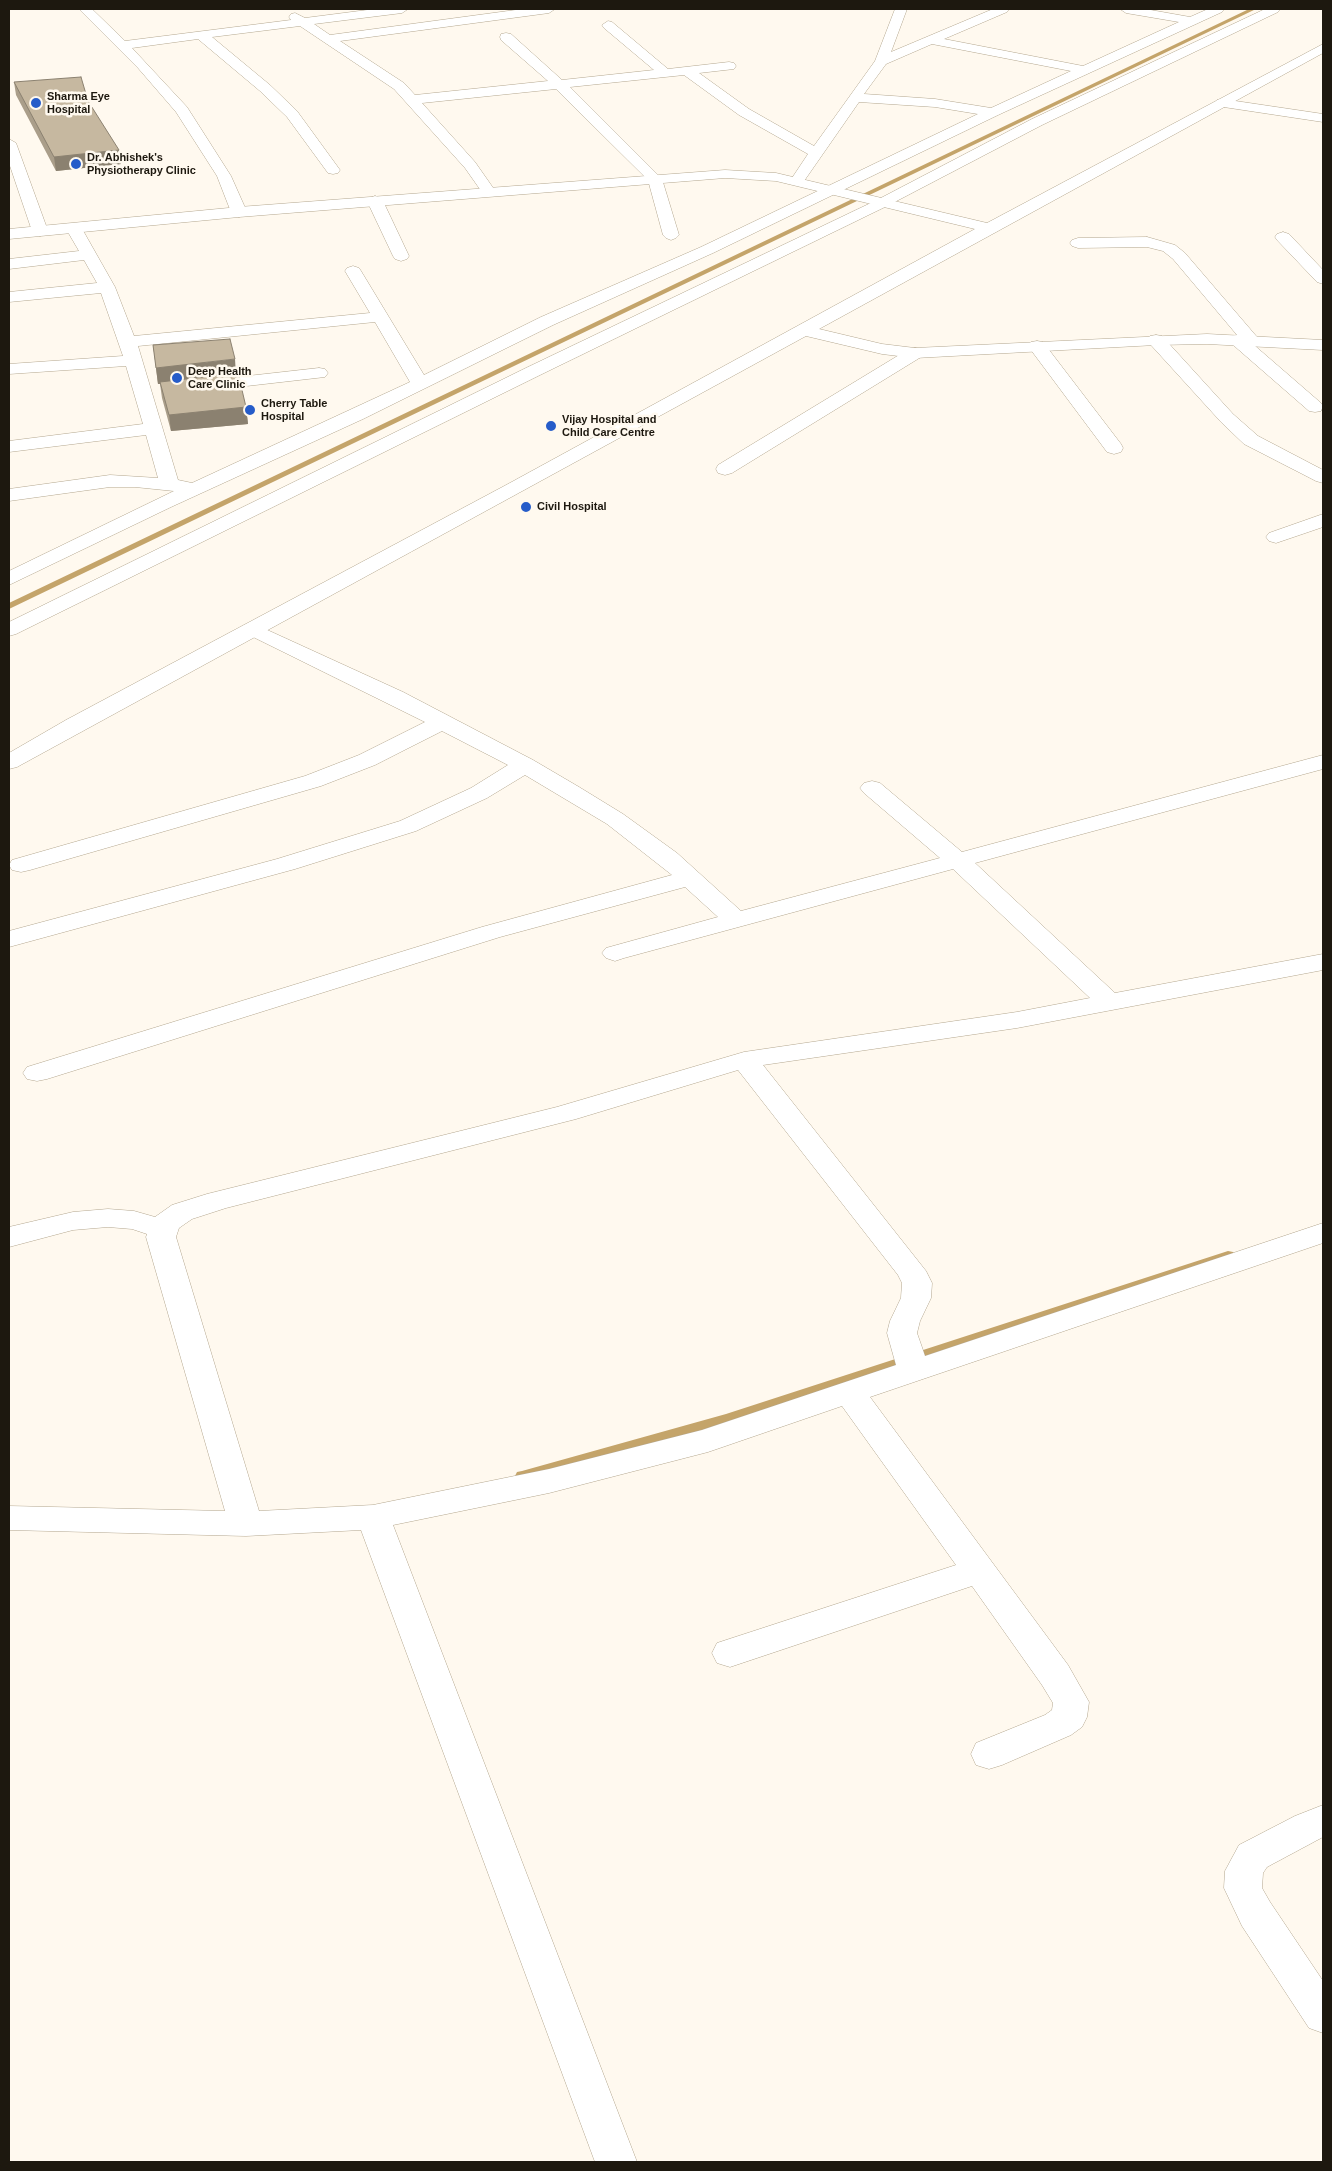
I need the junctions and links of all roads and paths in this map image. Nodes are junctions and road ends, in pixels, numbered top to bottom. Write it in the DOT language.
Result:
graph roads {
  1 [pos="85,9"];
  2 [pos="284,9"];
  3 [pos="402,9"];
  4 [pos="549,9"];
  5 [pos="902,9"];
  6 [pos="1003,9"];
  7 [pos="1126,9"];
  8 [pos="1218,9"];
  9 [pos="1274,9"];
  10 [pos="1192,21"];
  11 [pos="303,22"];
  12 [pos="608,26"];
  13 [pos="933,26"];
  14 [pos="961,27"];
  15 [pos="201,35"];
  16 [pos="506,37"];
  17 [pos="328,39"];
  18 [pos="932,40"];
  19 [pos="122,45"];
  20 [pos="1323,48"];
  21 [pos="881,61"];
  22 [pos="729,66"];
  23 [pos="1084,70"];
  24 [pos="688,71"];
  25 [pos="665,73"];
  26 [pos="560,85"];
  27 [pos="856,98"];
  28 [pos="411,100"];
  29 [pos="1222,103"];
  30 [pos="993,112"];
  31 [pos="1323,118"];
  32 [pos="9,143"];
  33 [pos="817,153"];
  34 [pos="333,170"];
  35 [pos="655,179"];
  36 [pos="797,181"];
  37 [pos="830,190"];
  38 [pos="489,192"];
  39 [pos="374,201"];
  40 [pos="877,202"];
  41 [pos="239,212"];
  42 [pos="73,227"];
  43 [pos="988,228"];
  44 [pos="40,230"];
  45 [pos="9,234"];
  46 [pos="671,235"];
  47 [pos="1283,237"];
  48 [pos="1078,243"];
  49 [pos="88,255"];
  50 [pos="401,256"];
  51 [pos="9,264"];
  52 [pos="353,271"];
  53 [pos="1323,279"];
  54 [pos="107,287"];
  55 [pos="9,297"];
  56 [pos="380,317"];
  57 [pos="804,330"];
  58 [pos="1156,340"];
  59 [pos="1244,340"];
  60 [pos="128,342"];
  61 [pos="1323,345"];
  62 [pos="1037,346"];
  63 [pos="914,353"];
  64 [pos="133,360"];
  65 [pos="9,369"];
  66 [pos="319,373"];
  67 [pos="420,383"];
  68 [pos="182,388"];
  69 [pos="162,390"];
  70 [pos="143,393"];
  71 [pos="1315,407"];
  72 [pos="154,428"];
  73 [pos="9,446"];
  74 [pos="1114,448"];
  75 [pos="725,469"];
  76 [pos="1323,477"];
  77 [pos="170,484"];
  78 [pos="197,488"];
  79 [pos="9,495"];
  80 [pos="1323,520"];
  81 [pos="1276,536"];
  82 [pos="9,579"];
  83 [pos="252,629"];
  84 [pos="9,630"];
  85 [pos="442,722"];
  86 [pos="9,762"];
  87 [pos="1323,762"];
  88 [pos="525,765"];
  89 [pos="872,788"];
  90 [pos="959,862"];
  91 [pos="21,865"];
  92 [pos="689,878"];
  93 [pos="737,921"];
  94 [pos="9,939"];
  95 [pos="615,953"];
  96 [pos="1323,962"];
  97 [pos="1109,1002"];
  98 [pos="744,1060"];
  99 [pos="37,1073"];
  100 [pos="164,1229"];
  101 [pos="1323,1233"];
  102 [pos="9,1237"];
  103 [pos="914,1371"];
  104 [pos="849,1392"];
  105 [pos="373,1517"];
  106 [pos="9,1518"];
  107 [pos="246,1524"];
  108 [pos="978,1571"];
  109 [pos="730,1653"];
  110 [pos="989,1754"];
  111 [pos="1323,1821"];
  112 [pos="1323,2015"];
  113 [pos="616,2162"];
  1 -- 19 [label="street"];
  2 -- 11 [label="street"];
  3 -- 11 [label="street"];
  4 -- 17 [label="street"];
  5 -- 21 [label="street"];
  6 -- 14 [label="street"];
  7 -- 10 [label="street"];
  8 -- 10 [label="street"];
  9 -- 40 [label="street"];
  10 -- 23 [label="street"];
  11 -- 15 [label="street"];
  11 -- 17 [label="street"];
  12 -- 25 [label="street"];
  13 -- 14 [label="street"];
  14 -- 18 [label="street"];
  15 -- 19 [label="street"];
  15 -- 34 [label="street"];
  16 -- 26 [label="street"];
  17 -- 28 [label="street"];
  18 -- 21 [label="street"];
  18 -- 23 [label="street"];
  19 -- 41 [label="street"];
  20 -- 29 [label="street"];
  21 -- 27 [label="street"];
  22 -- 24 [label="street"];
  23 -- 30 [label="street"];
  24 -- 25 [label="street"];
  24 -- 33 [label="street"];
  25 -- 26 [label="street"];
  26 -- 28 [label="street"];
  26 -- 35 [label="street"];
  27 -- 30 [label="street"];
  27 -- 33 [label="street"];
  28 -- 38 [label="street"];
  29 -- 31 [label="street"];
  29 -- 43 [label="street"];
  30 -- 37 [label="street"];
  32 -- 44 [label="street"];
  33 -- 36 [label="street"];
  35 -- 36 [label="street"];
  35 -- 38 [label="street"];
  35 -- 46 [label="street"];
  36 -- 37 [label="street"];
  37 -- 40 [label="street"];
  37 -- 67 [label="street"];
  38 -- 39 [label="street"];
  39 -- 41 [label="street"];
  39 -- 50 [label="street"];
  40 -- 43 [label="street"];
  40 -- 84 [label="street"];
  41 -- 42 [label="street"];
  42 -- 44 [label="street"];
  42 -- 49 [label="street"];
  43 -- 57 [label="street"];
  44 -- 45 [label="street"];
  47 -- 53 [label="street"];
  48 -- 59 [label="street"];
  49 -- 51 [label="street"];
  49 -- 54 [label="street"];
  52 -- 56 [label="street"];
  54 -- 55 [label="street"];
  54 -- 60 [label="street"];
  56 -- 60 [label="street"];
  56 -- 67 [label="street"];
  57 -- 63 [label="street"];
  57 -- 83 [label="street"];
  58 -- 59 [label="street"];
  58 -- 62 [label="street"];
  58 -- 76 [label="street"];
  59 -- 61 [label="street"];
  59 -- 71 [label="street"];
  60 -- 64 [label="street"];
  62 -- 63 [label="street"];
  62 -- 74 [label="street"];
  63 -- 75 [label="street"];
  64 -- 65 [label="street"];
  64 -- 70 [label="street"];
  66 -- 68 [label="street"];
  67 -- 78 [label="street"];
  69 -- 70 [label="street"];
  70 -- 72 [label="street"];
  72 -- 73 [label="street"];
  72 -- 77 [label="street"];
  77 -- 78 [label="street"];
  77 -- 79 [label="street"];
  78 -- 82 [label="street"];
  80 -- 81 [label="street"];
  83 -- 85 [label="street"];
  83 -- 86 [label="street"];
  85 -- 88 [label="street"];
  85 -- 91 [label="street"];
  87 -- 90 [label="street"];
  88 -- 92 [label="street"];
  88 -- 94 [label="street"];
  89 -- 90 [label="street"];
  90 -- 93 [label="street"];
  90 -- 97 [label="street"];
  92 -- 93 [label="street"];
  92 -- 99 [label="street"];
  93 -- 95 [label="street"];
  96 -- 97 [label="street"];
  97 -- 98 [label="street"];
  98 -- 100 [label="street"];
  98 -- 103 [label="street"];
  100 -- 102 [label="street"];
  100 -- 107 [label="street"];
  101 -- 103 [label="street"];
  103 -- 104 [label="street"];
  104 -- 105 [label="street"];
  104 -- 108 [label="street"];
  105 -- 107 [label="street"];
  105 -- 113 [label="street"];
  106 -- 107 [label="street"];
  108 -- 109 [label="street"];
  108 -- 110 [label="street"];
  111 -- 112 [label="street"];
}
